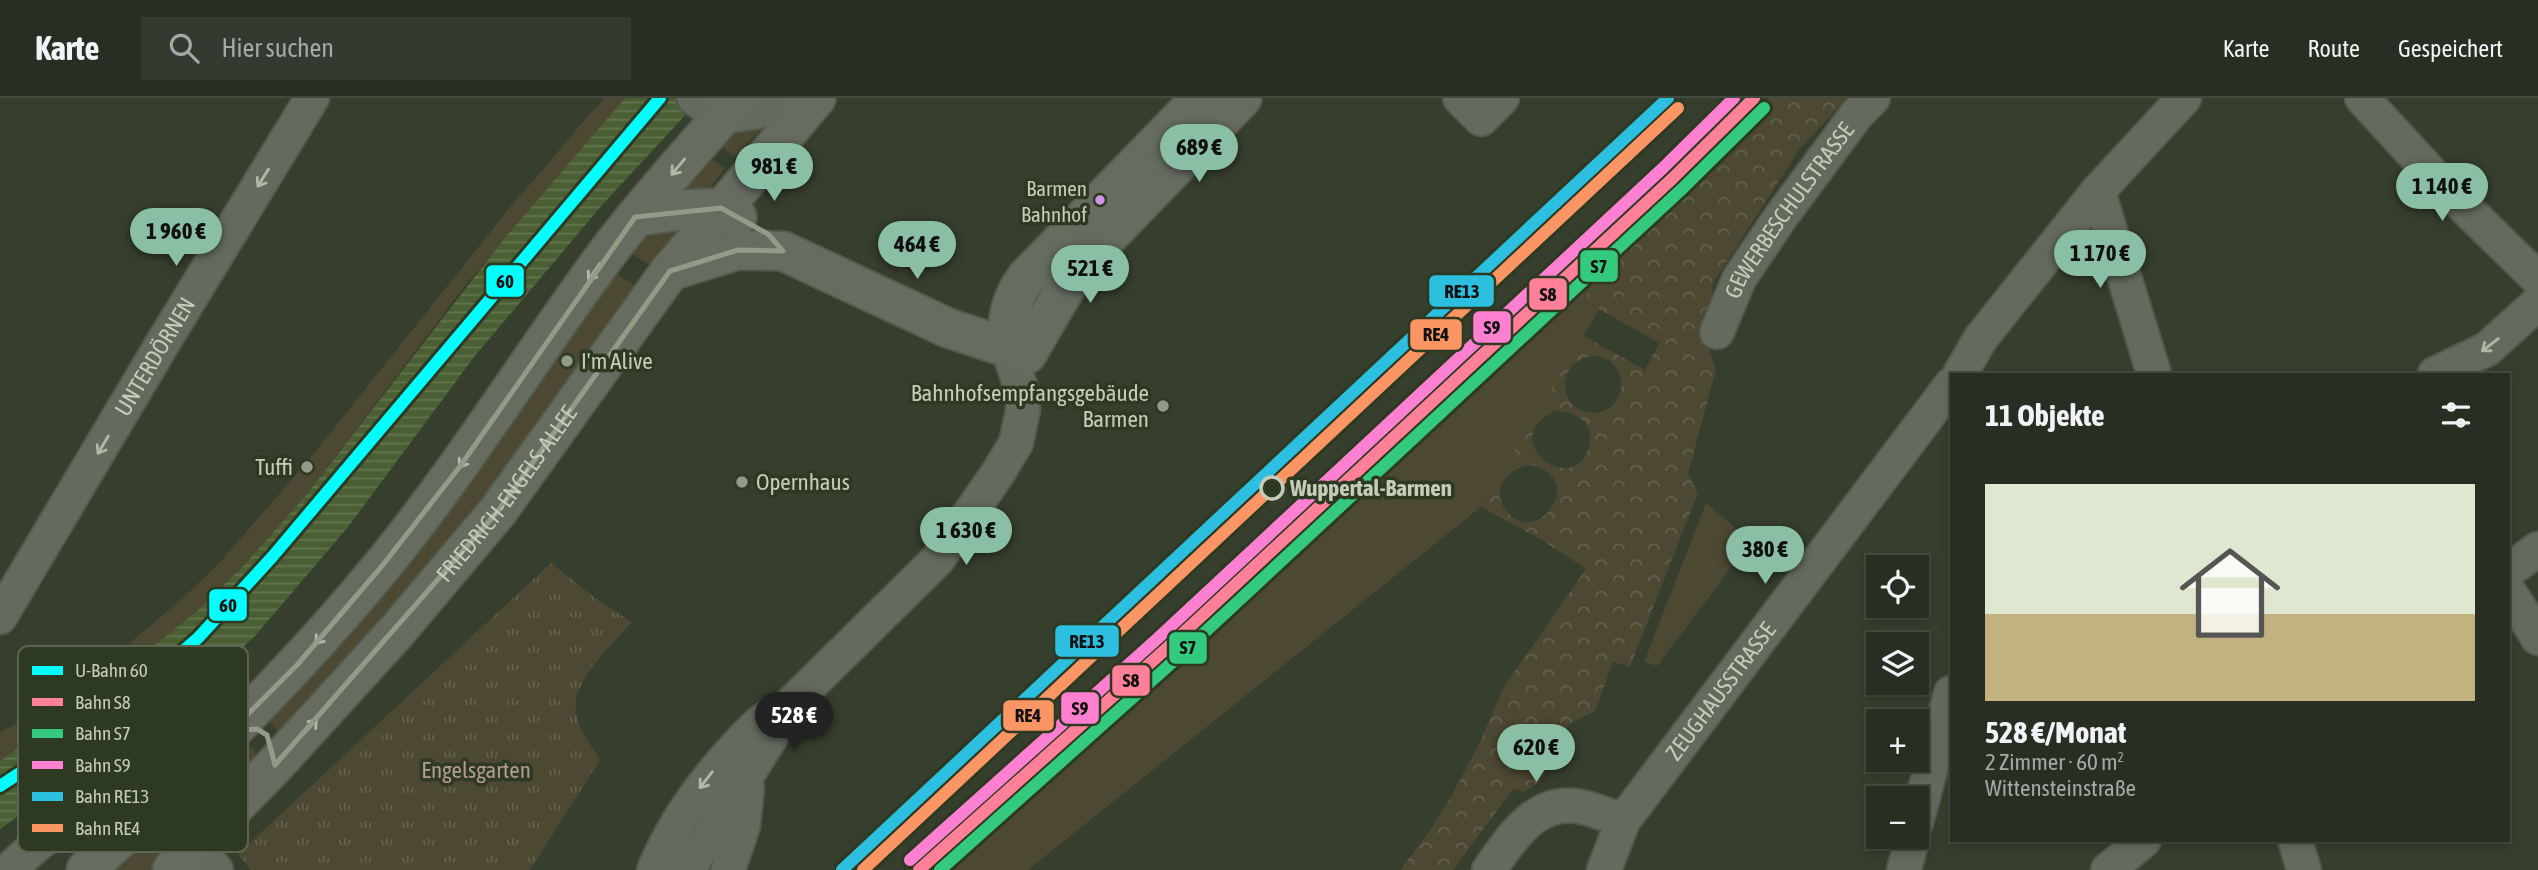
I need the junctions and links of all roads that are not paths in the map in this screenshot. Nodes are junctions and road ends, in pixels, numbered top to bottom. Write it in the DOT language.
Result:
graph roads {
  1 [pos="312,98"];
  2 [pos="794,98"];
  3 [pos="816,98"];
  4 [pos="1201,98"];
  5 [pos="1242,98"];
  6 [pos="1873,98"];
  7 [pos="2184,98"];
  8 [pos="2362,98"];
  9 [pos="715,105"];
  10 [pos="2098,191"];
  11 [pos="722,208"];
  12 [pos="635,217"];
  13 [pos="783,251"];
  14 [pos="670,271"];
  15 [pos="2538,279"];
  16 [pos="2538,303"];
  17 [pos="1717,332"];
  18 [pos="1981,338"];
  19 [pos="1018,361"];
  20 [pos="1960,373"];
  21 [pos="1989,373"];
  22 [pos="2154,373"];
  23 [pos="2437,373"];
  24 [pos="1950,386"];
  25 [pos="2538,549"];
  26 [pos="2510,570"];
  27 [pos="2510,593"];
  28 [pos="0,617"];
  29 [pos="2538,638"];
  30 [pos="1950,697"];
  31 [pos="792,703"];
  32 [pos="248,714"];
  33 [pos="248,730"];
  34 [pos="275,765"];
  35 [pos="750,772"];
  36 [pos="1926,786"];
  37 [pos="248,797"];
  38 [pos="1623,821"];
  39 [pos="2142,842"];
  40 [pos="2296,842"];
  41 [pos="1910,849"];
  42 [pos="29,852"];
  43 [pos="106,852"];
  44 [pos="658,860"];
  45 [pos="9,870"];
  46 [pos="86,870"];
  47 [pos="688,870"];
  48 [pos="728,870"];
  49 [pos="1489,870"];
  50 [pos="1604,870"];
  51 [pos="1904,870"];
  52 [pos="2108,870"];
  53 [pos="2304,870"];
  1 -- 28 [label="street, UNTERDÖRNEN, one-way"];
  2 -- 9 [label="street"];
  3 -- 11 [label="main road, FRIEDRICH-ENGELS-ALLEE"];
  4 -- 19 [label="main road"];
  5 -- 19 [label="main road"];
  6 -- 17 [label="street, GEWERBESCHULSTRASSE"];
  7 -- 10 [label="street"];
  8 -- 15 [label="street"];
  9 -- 12 [label="main road, one-way"];
  10 -- 18 [label="street"];
  10 -- 22 [label="street"];
  11 -- 12 [label="main road"];
  11 -- 13 [label="main road"];
  11 -- 14 [label="main road, FRIEDRICH-ENGELS-ALLEE"];
  12 -- 32 [label="main road, one-way"];
  13 -- 14 [label="main road"];
  13 -- 19 [label="main road"];
  34 -- 14 [label="main road, FRIEDRICH-ENGELS-ALLEE, one-way"];
  16 -- 23 [label="street, one-way"];
  18 -- 20 [label="street"];
  18 -- 21 [label="street"];
  19 -- 31 [label="street"];
  24 -- 38 [label="street, ZEUGHAUSSTRASSE"];
  25 -- 26 [label="street"];
  27 -- 29 [label="street"];
  30 -- 36 [label="street"];
  31 -- 35 [label="street"];
  31 -- 44 [label="street, one-way"];
  33 -- 34 [label="main road"];
  34 -- 37 [label="main road, FRIEDRICH-ENGELS-ALLEE"];
  35 -- 47 [label="street"];
  35 -- 48 [label="street"];
  38 -- 49 [label="street"];
  38 -- 50 [label="street, ZEUGHAUSSTRASSE"];
  39 -- 52 [label="street"];
  40 -- 53 [label="street"];
  41 -- 51 [label="street"];
  42 -- 45 [label="street"];
  43 -- 46 [label="main road"];
}
